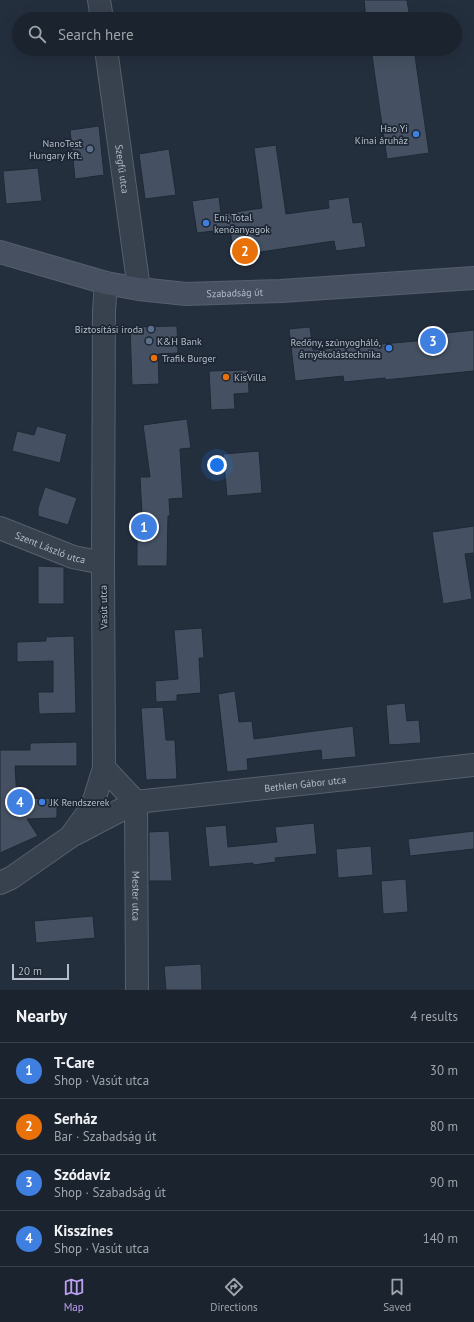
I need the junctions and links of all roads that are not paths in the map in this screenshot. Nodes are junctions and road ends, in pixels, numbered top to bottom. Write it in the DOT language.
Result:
graph roads {
  1 [pos="99,0"];
  2 [pos="101,12"];
  3 [pos="107,56"];
  4 [pos="0,252"];
  5 [pos="474,278"];
  6 [pos="106,283"];
  7 [pos="139,289"];
  8 [pos="0,528"];
  9 [pos="102,563"];
  10 [pos="474,765"];
  11 [pos="104,768"];
  12 [pos="136,802"];
  13 [pos="70,837"];
  14 [pos="0,883"];
  15 [pos="137,990"];
  1 -- 2 [label="street"];
  3 -- 7 [label="street, Szegfű utca"];
  4 -- 6 [label="main road, Szabadság út"];
  5 -- 7 [label="main road, Szabadság út"];
  6 -- 7 [label="main road, Szabadság út"];
  6 -- 9 [label="street, Vasút utca"];
  8 -- 9 [label="street, Szent László utca"];
  9 -- 11 [label="street, Vasút utca"];
  10 -- 12 [label="street, Bethlen Gábor utca"];
  11 -- 12 [label="street"];
  11 -- 13 [label="street, Vasút utca"];
  12 -- 13 [label="street, Bethlen Gábor utca"];
  12 -- 15 [label="street, Mester utca"];
  13 -- 14 [label="street, Vasút utca"];
}
